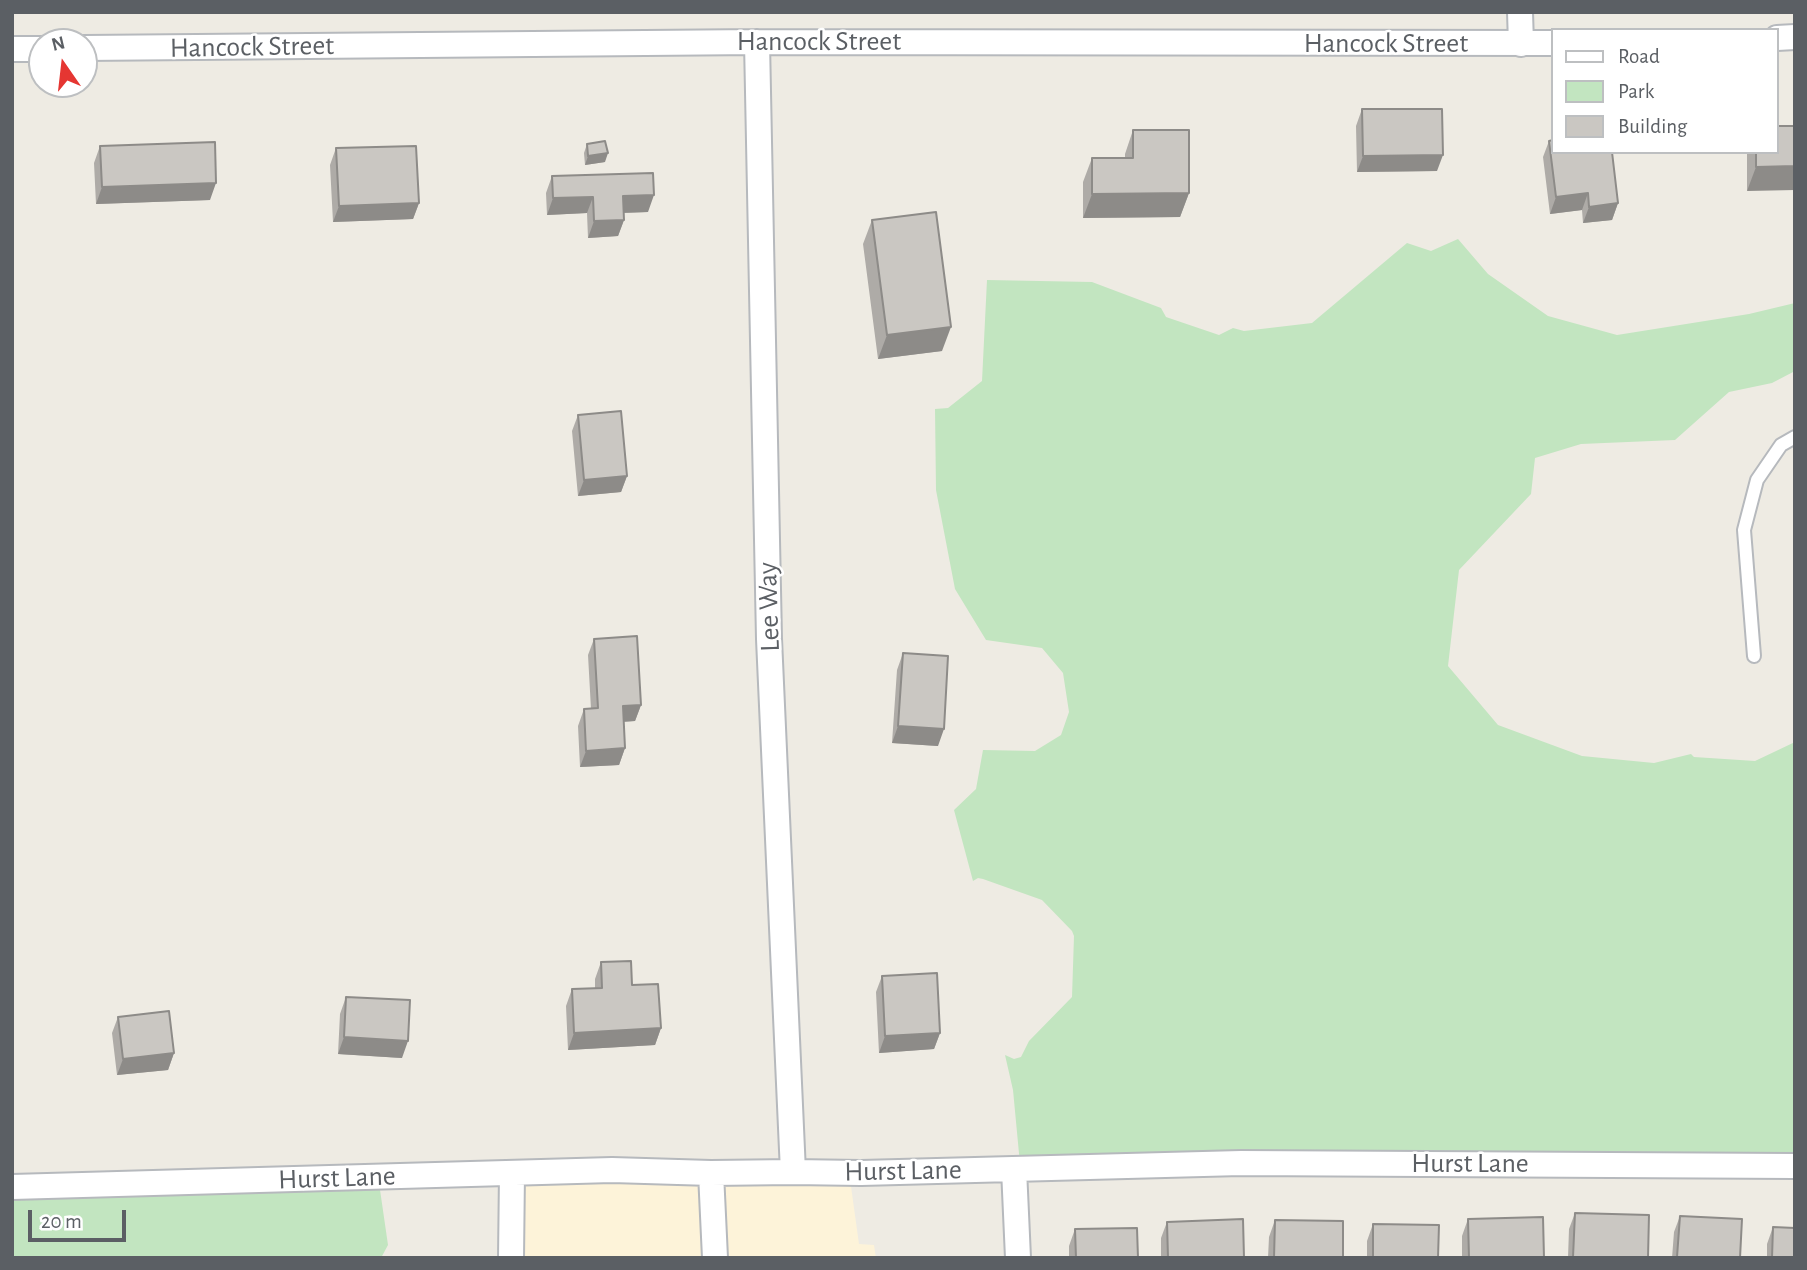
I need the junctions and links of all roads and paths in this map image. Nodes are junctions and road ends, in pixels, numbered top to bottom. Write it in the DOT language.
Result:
graph roads {
  1 [pos="1520,12"];
  2 [pos="757,42"];
  3 [pos="1552,43"];
  4 [pos="1521,44"];
  5 [pos="98,48"];
  6 [pos="1795,437"];
  7 [pos="1754,656"];
  8 [pos="1795,1166"];
  9 [pos="1014,1169"];
  10 [pos="793,1172"];
  11 [pos="512,1173"];
  12 [pos="711,1173"];
  13 [pos="12,1187"];
  14 [pos="512,1258"];
  15 [pos="715,1258"];
  16 [pos="1018,1258"];
  1 -- 4 [label="street"];
  2 -- 4 [label="street, Hancock Street"];
  2 -- 5 [label="street, Hancock Street"];
  2 -- 10 [label="street, Lee Way"];
  3 -- 4 [label="street, Hancock Street"];
  6 -- 7 [label="lane"];
  8 -- 9 [label="street, Hurst Lane"];
  9 -- 10 [label="street, Hurst Lane"];
  9 -- 16 [label="street"];
  10 -- 12 [label="street, Hurst Lane"];
  11 -- 12 [label="street, Hurst Lane"];
  11 -- 13 [label="street, Hurst Lane"];
  11 -- 14 [label="street"];
  12 -- 15 [label="street"];
}
